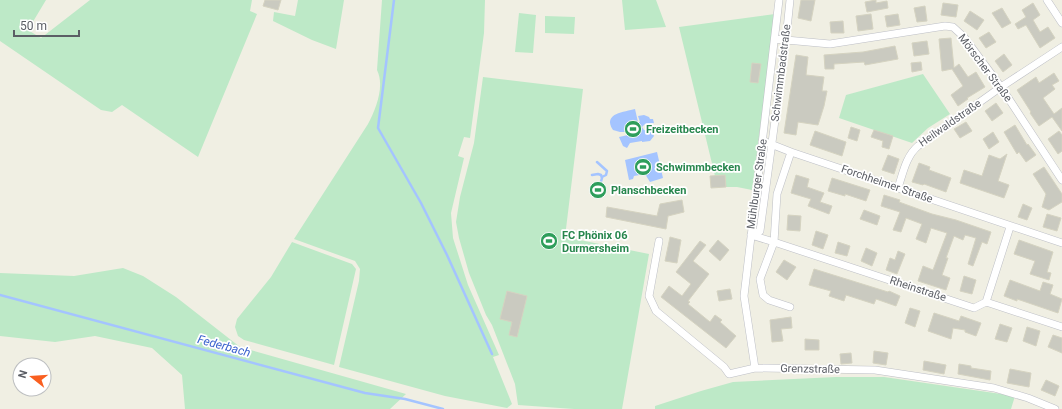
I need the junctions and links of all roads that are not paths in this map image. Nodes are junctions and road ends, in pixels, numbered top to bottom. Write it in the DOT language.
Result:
graph roads {
  1 [pos="779,0"];
  2 [pos="790,0"];
  3 [pos="1047,0"];
  4 [pos="1062,23"];
  5 [pos="775,39"];
  6 [pos="786,39"];
  7 [pos="1062,48"];
  8 [pos="1001,87"];
  9 [pos="763,141"];
  10 [pos="772,144"];
  11 [pos="791,152"];
  12 [pos="1062,180"];
  13 [pos="898,188"];
  14 [pos="1010,226"];
  15 [pos="751,235"];
  16 [pos="659,241"];
  17 [pos="774,242"];
  18 [pos="1062,243"];
  19 [pos="986,302"];
  20 [pos="790,307"];
  21 [pos="1062,327"];
  22 [pos="755,368"];
  23 [pos="1055,409"];
  1 -- 5 [label="street, Mühlburger Straße"];
  2 -- 6 [label="street, Schwimmbadstraße"];
  3 -- 4 [label="street"];
  5 -- 6 [label="street, Mörscher Straße"];
  5 -- 9 [label="street, Mühlburger Straße"];
  6 -- 8 [label="street, Mörscher Straße"];
  6 -- 10 [label="street, Schwimmbadstraße"];
  7 -- 8 [label="street, Heilwaldstraße"];
  8 -- 12 [label="street, Mörscher Straße"];
  8 -- 13 [label="street, Heilwaldstraße"];
  9 -- 10 [label="street, Forchheimer Straße"];
  9 -- 15 [label="street, Mühlburger Straße"];
  10 -- 11 [label="street, Forchheimer Straße"];
  10 -- 15 [label="street, Schwimmbadstraße"];
  11 -- 13 [label="street, Forchheimer Straße"];
  11 -- 17 [label="street"];
  13 -- 14 [label="street, Forchheimer Straße"];
  14 -- 18 [label="street, Forchheimer Straße"];
  14 -- 19 [label="street"];
  15 -- 17 [label="street, Rheinstraße"];
  15 -- 22 [label="street, Mühlburger Straße"];
  16 -- 22 [label="street, Grenzstraße"];
  17 -- 19 [label="street, Rheinstraße"];
  17 -- 20 [label="street"];
  19 -- 21 [label="street"];
  22 -- 23 [label="street, Grenzstraße"];
}
